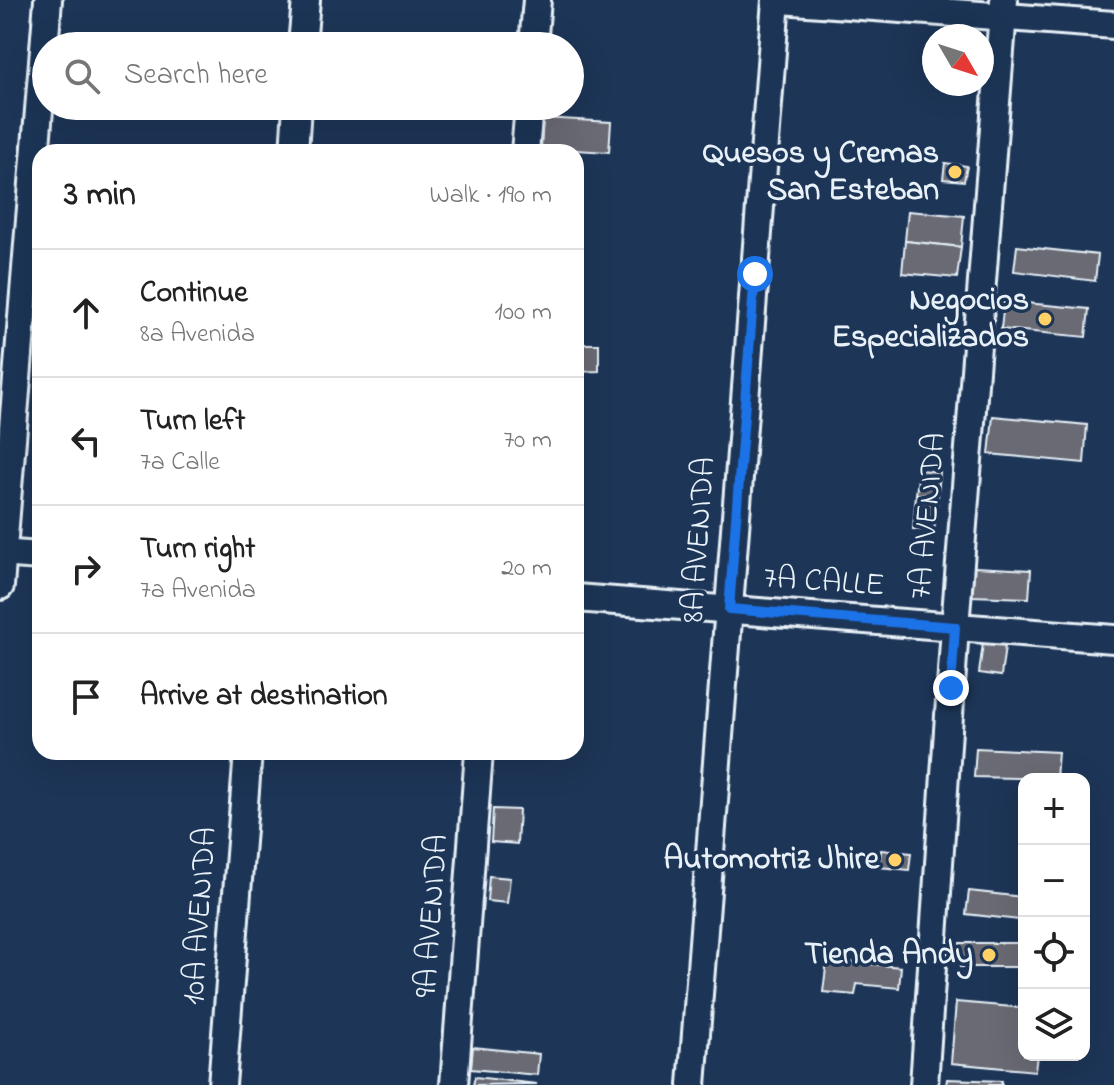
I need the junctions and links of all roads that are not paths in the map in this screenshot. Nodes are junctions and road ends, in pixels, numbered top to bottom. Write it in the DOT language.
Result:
graph roads {
  1 [pos="48,0"];
  2 [pos="306,0"];
  3 [pos="537,0"];
  4 [pos="778,0"];
  5 [pos="1003,8"];
  6 [pos="1114,25"];
  7 [pos="45,32"];
  8 [pos="303,32"];
  9 [pos="534,32"];
  10 [pos="38,120"];
  11 [pos="296,120"];
  12 [pos="528,120"];
  13 [pos="36,144"];
  14 [pos="295,144"];
  15 [pos="526,144"];
  16 [pos="32,188"];
  17 [pos="1,553"];
  18 [pos="32,555"];
  19 [pos="0,586"];
  20 [pos="584,599"];
  21 [pos="729,609"];
  22 [pos="955,627"];
  23 [pos="1114,639"];
  24 [pos="247,760"];
  25 [pos="478,760"];
  26 [pos="222,1085"];
  27 [pos="454,1085"];
  28 [pos="692,1085"];
  29 [pos="924,1085"];
  1 -- 7 [label="street"];
  2 -- 8 [label="street"];
  3 -- 9 [label="street"];
  4 -- 5 [label="street"];
  4 -- 21 [label="street, 8A AVENIDA"];
  5 -- 6 [label="street"];
  5 -- 22 [label="street, 7A AVENIDA"];
  10 -- 13 [label="street"];
  11 -- 14 [label="street"];
  12 -- 15 [label="street"];
  16 -- 17 [label="street"];
  17 -- 18 [label="street"];
  17 -- 19 [label="street"];
  20 -- 21 [label="street, 7A CALLE"];
  21 -- 22 [label="street, 7A CALLE"];
  21 -- 28 [label="street, 8A AVENIDA"];
  22 -- 23 [label="street, 7A CALLE"];
  22 -- 29 [label="street, 7A AVENIDA"];
  24 -- 26 [label="street, 10A AVENIDA"];
  25 -- 27 [label="street, 9A AVENIDA"];
}
